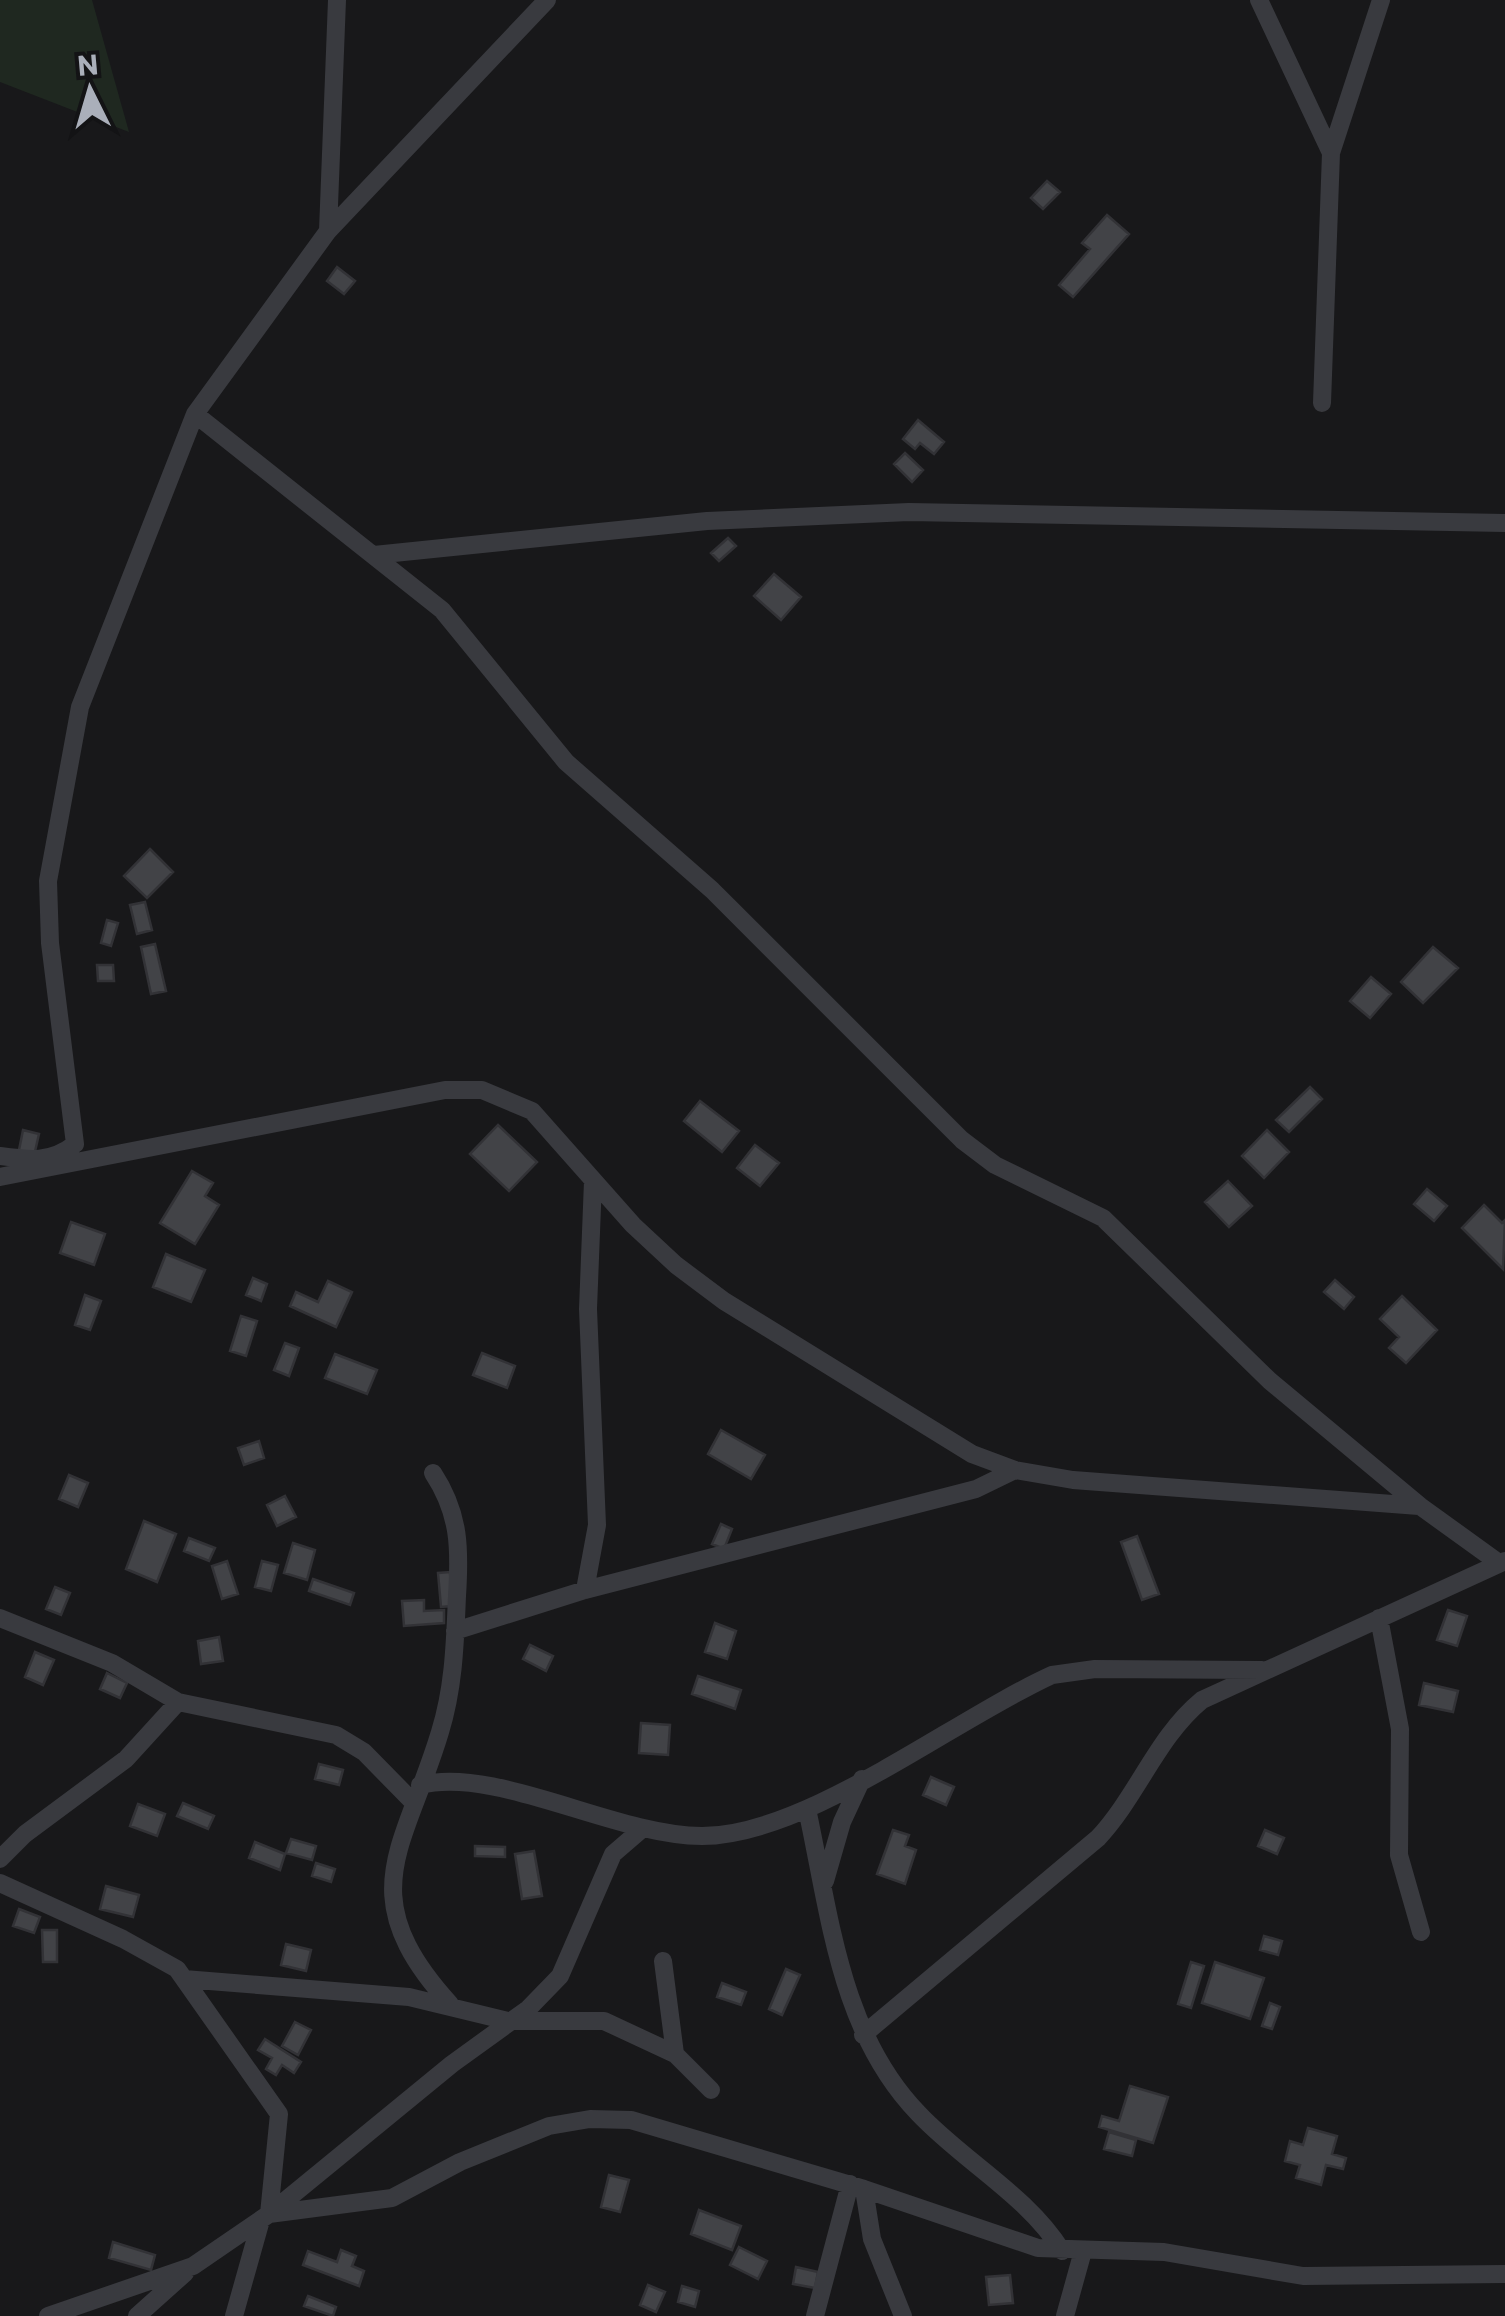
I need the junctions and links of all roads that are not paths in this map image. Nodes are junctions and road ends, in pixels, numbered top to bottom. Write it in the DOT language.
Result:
graph roads {
  1 [pos="337,0"];
  2 [pos="547,0"];
  3 [pos="1259,0"];
  4 [pos="1381,0"];
  5 [pos="1331,153"];
  6 [pos="328,230"];
  7 [pos="1322,403"];
  8 [pos="195,414"];
  9 [pos="1505,523"];
  10 [pos="374,555"];
  11 [pos="0,1156"];
  12 [pos="64,1160"];
  13 [pos="0,1177"];
  14 [pos="593,1181"];
  15 [pos="1016,1470"];
  16 [pos="433,1473"];
  17 [pos="1420,1506"];
  18 [pos="1502,1562"];
  19 [pos="584,1590"];
  20 [pos="0,1618"];
  21 [pos="1379,1618"];
  22 [pos="455,1632"];
  23 [pos="1262,1670"];
  24 [pos="178,1702"];
  25 [pos="863,1778"];
  26 [pos="416,1794"];
  27 [pos="806,1809"];
  28 [pos="642,1829"];
  29 [pos="0,1859"];
  30 [pos="0,1882"];
  31 [pos="824,1886"];
  32 [pos="1421,1932"];
  33 [pos="662,1960"];
  34 [pos="184,1979"];
  35 [pos="450,2004"];
  36 [pos="508,2020"];
  37 [pos="863,2035"];
  38 [pos="675,2054"];
  39 [pos="711,2090"];
  40 [pos="857,2186"];
  41 [pos="265,2217"];
  42 [pos="1062,2251"];
  43 [pos="1084,2251"];
  44 [pos="193,2266"];
  45 [pos="1505,2274"];
  46 [pos="48,2316"];
  47 [pos="137,2316"];
  48 [pos="234,2316"];
  49 [pos="815,2316"];
  50 [pos="903,2316"];
  51 [pos="1064,2316"];
  1 -- 6 [label="street"];
  2 -- 6 [label="street"];
  3 -- 5 [label="street"];
  4 -- 5 [label="street"];
  5 -- 7 [label="street"];
  6 -- 8 [label="street"];
  8 -- 10 [label="street"];
  8 -- 12 [label="street"];
  9 -- 10 [label="street"];
  10 -- 17 [label="street"];
  11 -- 12 [label="street"];
  12 -- 13 [label="street"];
  12 -- 14 [label="street"];
  14 -- 15 [label="street"];
  14 -- 19 [label="street"];
  15 -- 17 [label="street"];
  15 -- 19 [label="street"];
  16 -- 22 [label="street"];
  17 -- 18 [label="street"];
  18 -- 21 [label="street"];
  19 -- 22 [label="street"];
  20 -- 24 [label="street"];
  21 -- 23 [label="street"];
  21 -- 32 [label="street"];
  22 -- 26 [label="street"];
  23 -- 25 [label="street"];
  23 -- 37 [label="street"];
  24 -- 26 [label="street"];
  24 -- 29 [label="street"];
  25 -- 27 [label="street"];
  25 -- 31 [label="street"];
  26 -- 28 [label="street"];
  26 -- 35 [label="street"];
  27 -- 28 [label="street"];
  27 -- 31 [label="street"];
  28 -- 36 [label="street"];
  30 -- 34 [label="street"];
  31 -- 37 [label="street"];
  33 -- 38 [label="street"];
  34 -- 35 [label="street"];
  34 -- 41 [label="street"];
  35 -- 36 [label="street"];
  36 -- 38 [label="street"];
  36 -- 41 [label="street"];
  37 -- 42 [label="street"];
  38 -- 39 [label="street"];
  40 -- 41 [label="street"];
  40 -- 42 [label="street"];
  40 -- 49 [label="street"];
  40 -- 50 [label="street"];
  41 -- 44 [label="street"];
  41 -- 48 [label="street"];
  42 -- 43 [label="street"];
  43 -- 45 [label="street"];
  43 -- 51 [label="street"];
  44 -- 46 [label="street"];
  44 -- 47 [label="street"];
}
